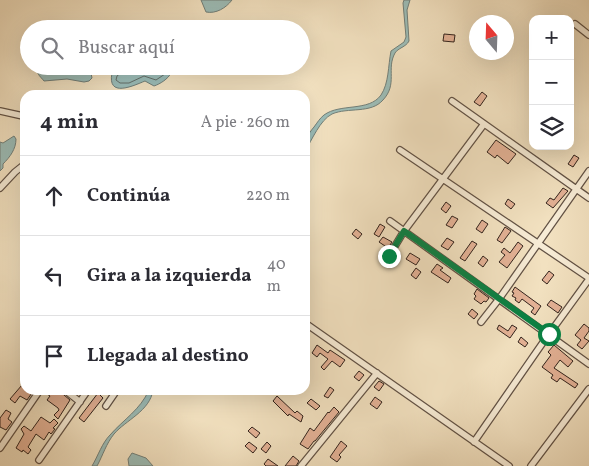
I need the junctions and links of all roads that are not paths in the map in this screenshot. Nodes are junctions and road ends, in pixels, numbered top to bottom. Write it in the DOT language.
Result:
graph roads {
  1 [pos="575,24"];
  2 [pos="589,35"];
  3 [pos="452,101"];
  4 [pos="0,111"];
  5 [pos="20,115"];
  6 [pos="484,124"];
  7 [pos="400,150"];
  8 [pos="20,169"];
  9 [pos="589,170"];
  10 [pos="443,179"];
  11 [pos="0,188"];
  12 [pos="576,189"];
  13 [pos="589,198"];
  14 [pos="390,221"];
  15 [pos="404,231"];
  16 [pos="538,244"];
  17 [pos="389,256"];
  18 [pos="589,279"];
  19 [pos="499,299"];
  20 [pos="481,322"];
  21 [pos="310,327"];
  22 [pos="549,334"];
  23 [pos="589,364"];
  24 [pos="377,374"];
  25 [pos="589,389"];
  26 [pos="37,395"];
  27 [pos="71,395"];
  28 [pos="85,395"];
  29 [pos="114,395"];
  30 [pos="80,402"];
  31 [pos="106,406"];
  32 [pos="474,442"];
  33 [pos="0,448"];
  34 [pos="38,460"];
  35 [pos="301,466"];
  36 [pos="509,466"];
  37 [pos="532,466"];
  1 -- 2 [label="street"];
  3 -- 6 [label="street"];
  4 -- 5 [label="street"];
  6 -- 10 [label="street"];
  6 -- 12 [label="street"];
  7 -- 10 [label="street"];
  8 -- 11 [label="street"];
  9 -- 12 [label="street"];
  10 -- 15 [label="street"];
  10 -- 16 [label="street"];
  12 -- 13 [label="street"];
  12 -- 16 [label="street"];
  14 -- 15 [label="street"];
  15 -- 17 [label="street"];
  15 -- 19 [label="street"];
  16 -- 18 [label="street"];
  16 -- 19 [label="street"];
  18 -- 22 [label="street"];
  19 -- 20 [label="street"];
  19 -- 22 [label="street"];
  21 -- 24 [label="street"];
  22 -- 23 [label="street"];
  22 -- 32 [label="street"];
  24 -- 32 [label="street"];
  24 -- 35 [label="street"];
  25 -- 37 [label="street"];
  26 -- 33 [label="street"];
  27 -- 30 [label="street"];
  28 -- 30 [label="street"];
  29 -- 31 [label="street"];
  30 -- 34 [label="street"];
  32 -- 36 [label="street"];
}
